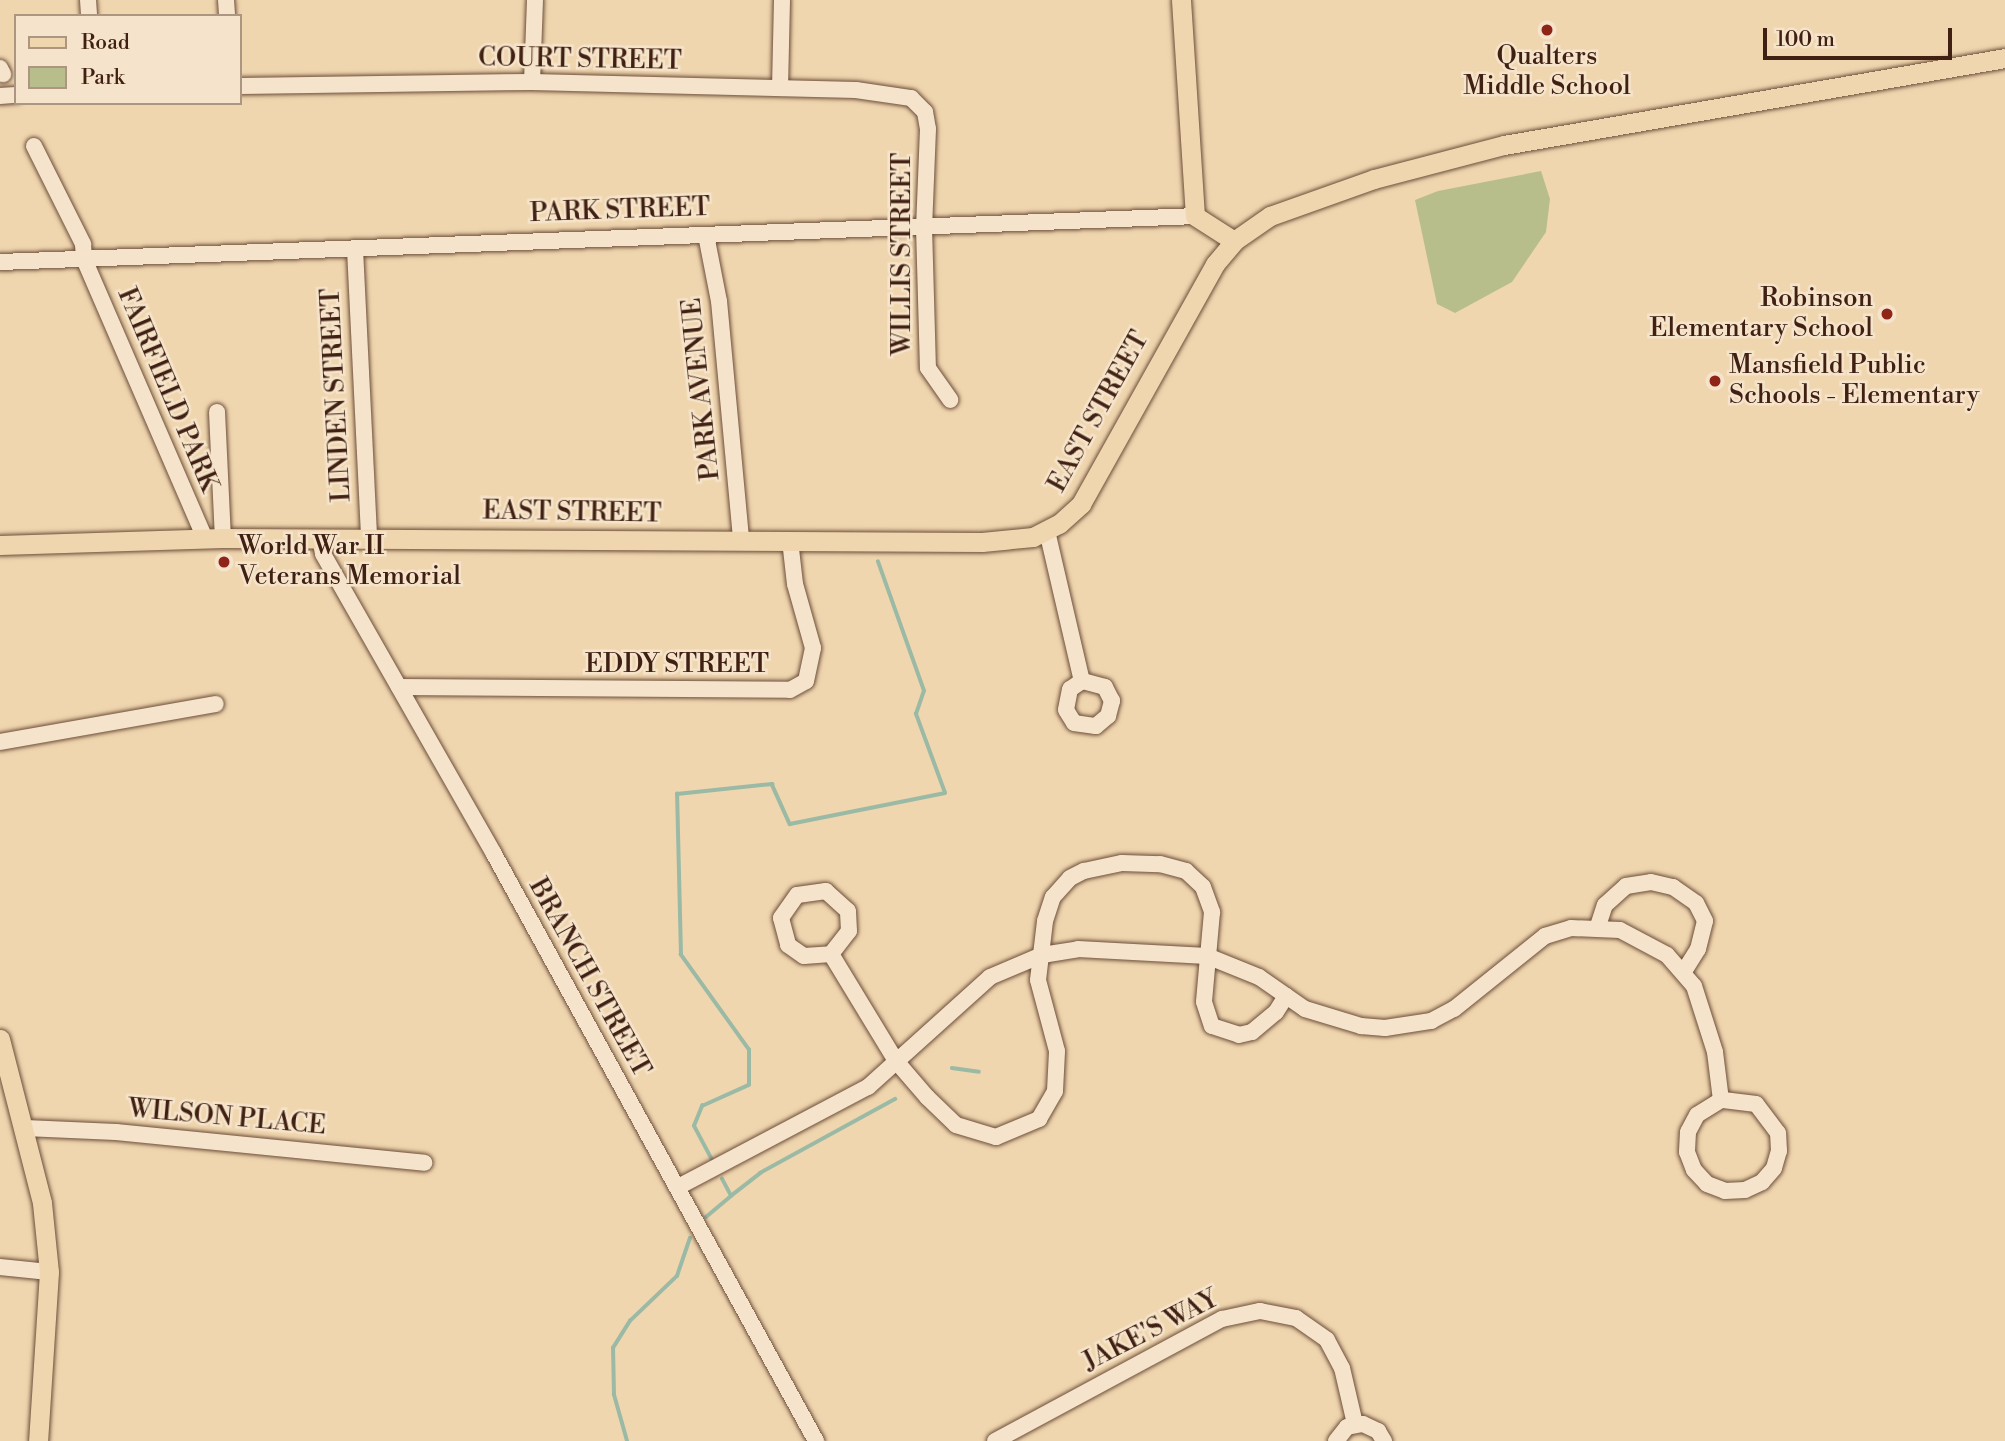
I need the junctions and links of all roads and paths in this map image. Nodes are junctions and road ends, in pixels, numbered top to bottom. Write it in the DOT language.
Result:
graph roads {
  1 [pos="535,0"];
  2 [pos="782,0"];
  3 [pos="1181,0"];
  4 [pos="2005,58"];
  5 [pos="532,82"];
  6 [pos="242,86"];
  7 [pos="780,88"];
  8 [pos="918,103"];
  9 [pos="34,146"];
  10 [pos="1195,216"];
  11 [pos="924,227"];
  12 [pos="706,234"];
  13 [pos="1234,241"];
  14 [pos="355,249"];
  15 [pos="84,260"];
  16 [pos="0,262"];
  17 [pos="950,400"];
  18 [pos="217,412"];
  19 [pos="1047,531"];
  20 [pos="320,538"];
  21 [pos="369,538"];
  22 [pos="214,539"];
  23 [pos="741,540"];
  24 [pos="790,540"];
  25 [pos="0,545"];
  26 [pos="1082,681"];
  27 [pos="398,687"];
  28 [pos="216,705"];
  29 [pos="0,742"];
  30 [pos="1598,926"];
  31 [pos="831,954"];
  32 [pos="1042,955"];
  33 [pos="1207,956"];
  34 [pos="1684,971"];
  35 [pos="1286,996"];
  36 [pos="0,1040"];
  37 [pos="897,1061"];
  38 [pos="1721,1100"];
  39 [pos="24,1128"];
  40 [pos="424,1163"];
  41 [pos="678,1187"];
  42 [pos="0,1267"];
  43 [pos="49,1272"];
  44 [pos="1354,1424"];
  45 [pos="38,1441"];
  46 [pos="816,1441"];
  47 [pos="995,1441"];
  48 [pos="1336,1441"];
  49 [pos="1384,1441"];
  1 -- 5 [label="street"];
  2 -- 7 [label="street"];
  3 -- 10 [label="main road"];
  4 -- 13 [label="main road, EAST STREET"];
  5 -- 6 [label="street, COURT STREET"];
  5 -- 7 [label="street, COURT STREET"];
  7 -- 8 [label="street, COURT STREET"];
  8 -- 11 [label="street, WILLIS STREET"];
  9 -- 15 [label="street, FAIRFIELD PARK"];
  10 -- 11 [label="street, PARK STREET"];
  10 -- 13 [label="main road"];
  11 -- 12 [label="street, PARK STREET"];
  11 -- 17 [label="street, WILLIS STREET"];
  12 -- 14 [label="street, PARK STREET"];
  12 -- 23 [label="street, PARK AVENUE"];
  13 -- 19 [label="main road, EAST STREET"];
  14 -- 15 [label="street, PARK STREET"];
  14 -- 21 [label="street, LINDEN STREET"];
  15 -- 16 [label="street, PARK STREET"];
  15 -- 22 [label="street, FAIRFIELD PARK"];
  18 -- 22 [label="street"];
  19 -- 24 [label="main road, EAST STREET"];
  19 -- 26 [label="street"];
  20 -- 21 [label="main road, EAST STREET"];
  20 -- 22 [label="main road, EAST STREET"];
  20 -- 27 [label="street, BRANCH STREET"];
  21 -- 23 [label="main road, EAST STREET"];
  22 -- 25 [label="main road, EAST STREET"];
  23 -- 24 [label="main road, EAST STREET"];
  24 -- 27 [label="street, EDDY STREET"];
  27 -- 41 [label="street, BRANCH STREET"];
  28 -- 29 [label="street"];
  30 -- 34 [label="street"];
  30 -- 34 [label="street"];
  30 -- 35 [label="street"];
  31 -- 31 [label="street"];
  31 -- 37 [label="street"];
  32 -- 33 [label="street"];
  32 -- 33 [label="street"];
  32 -- 37 [label="street"];
  32 -- 37 [label="street"];
  33 -- 35 [label="street"];
  33 -- 35 [label="street"];
  34 -- 38 [label="street"];
  36 -- 39 [label="main road"];
  37 -- 41 [label="street"];
  38 -- 38 [label="street"];
  39 -- 40 [label="street, WILSON PLACE"];
  39 -- 43 [label="main road"];
  41 -- 46 [label="street, BRANCH STREET"];
  42 -- 43 [label="street"];
  43 -- 45 [label="main road"];
  44 -- 47 [label="street, JAKE'S WAY"];
  44 -- 48 [label="street"];
  44 -- 49 [label="street"];
}
